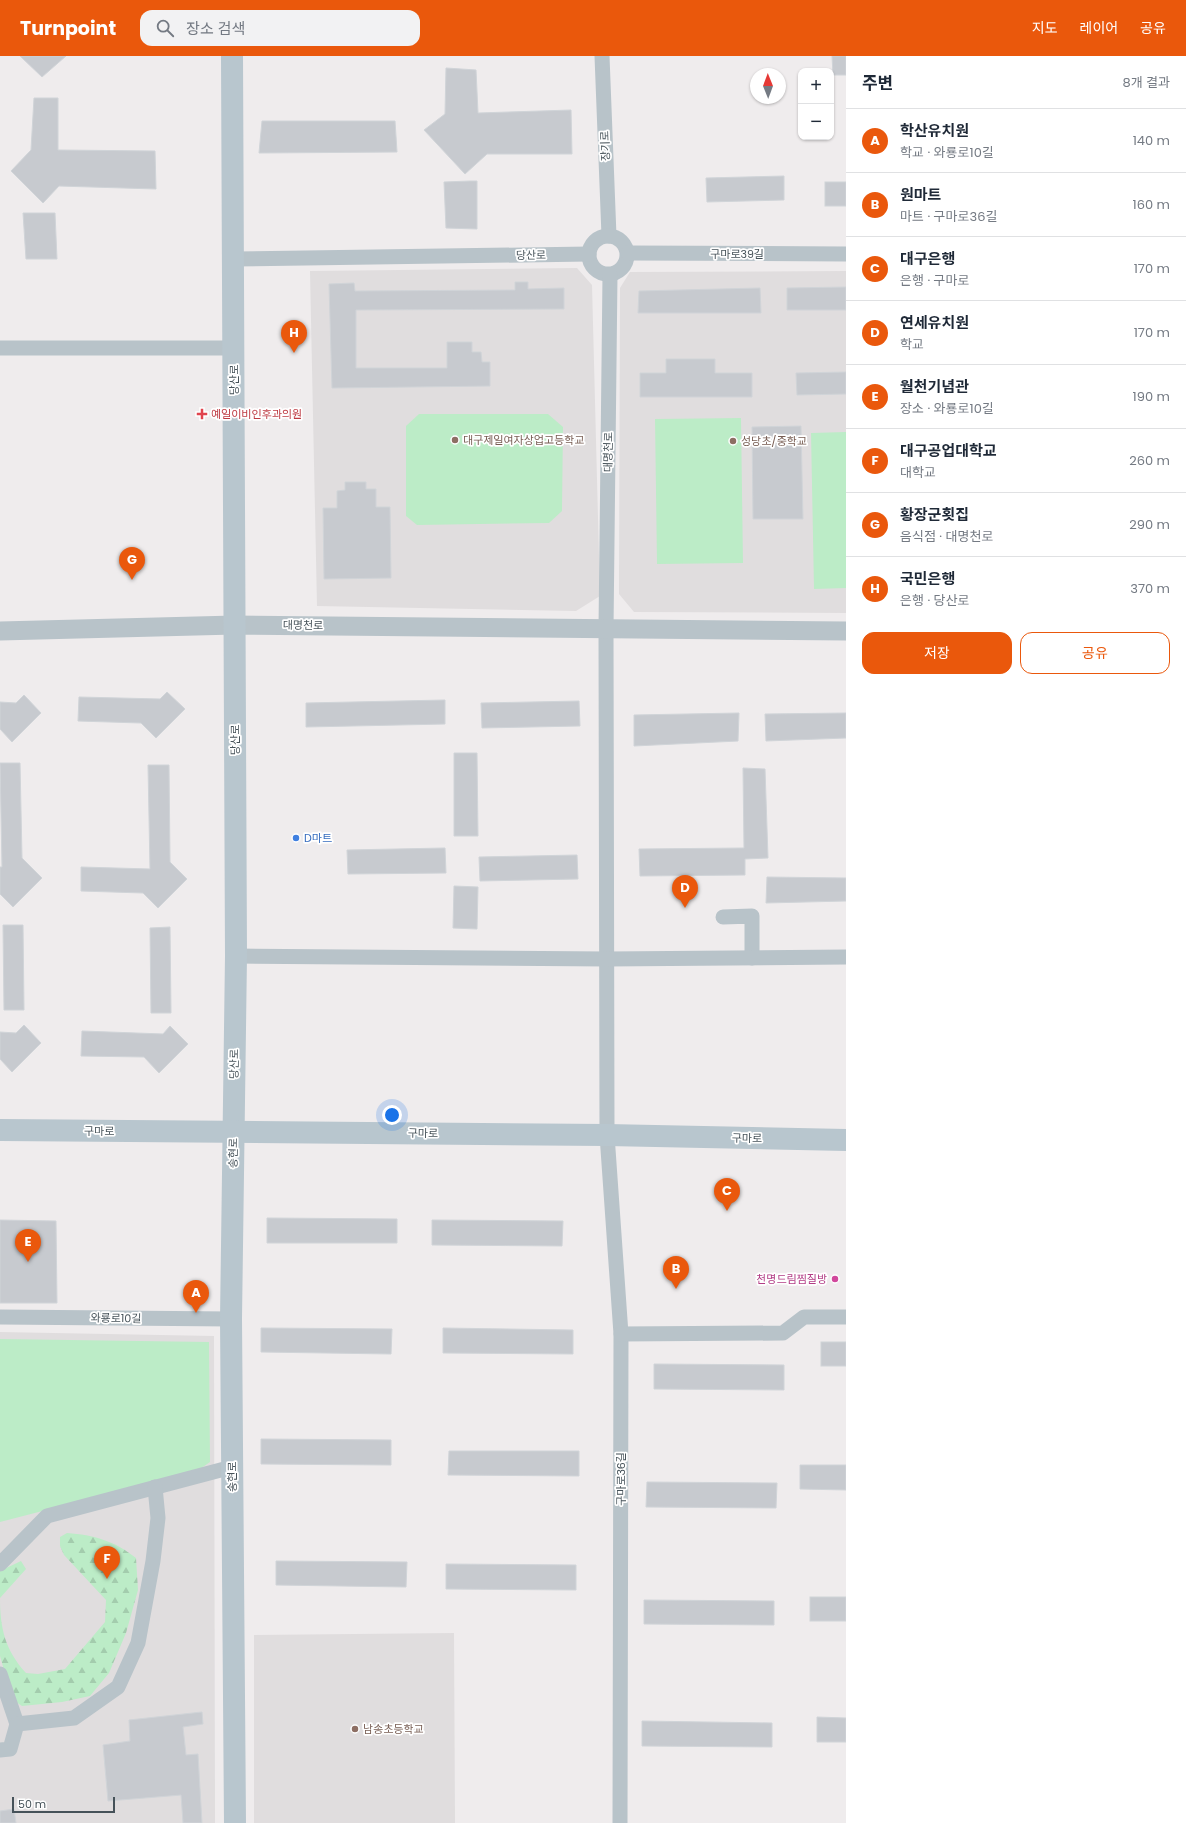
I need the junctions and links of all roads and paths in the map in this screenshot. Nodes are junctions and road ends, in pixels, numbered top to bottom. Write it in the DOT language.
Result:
graph roads {
  1 [pos="232,56"];
  2 [pos="602,56"];
  3 [pos="609,236"];
  4 [pos="628,253"];
  5 [pos="589,254"];
  6 [pos="846,254"];
  7 [pos="234,259"];
  8 [pos="610,275"];
  9 [pos="0,348"];
  10 [pos="234,348"];
  11 [pos="235,625"];
  12 [pos="606,628"];
  13 [pos="0,631"];
  14 [pos="846,631"];
  15 [pos="723,917"];
  16 [pos="236,956"];
  17 [pos="846,957"];
  18 [pos="752,958"];
  19 [pos="607,959"];
  20 [pos="0,1130"];
  21 [pos="233,1131"];
  22 [pos="607,1135"];
  23 [pos="846,1140"];
  24 [pos="0,1317"];
  25 [pos="846,1317"];
  26 [pos="232,1319"];
  27 [pos="621,1334"];
  28 [pos="232,1467"];
  29 [pos="155,1487"];
  30 [pos="0,1564"];
  31 [pos="0,1674"];
  32 [pos="17,1724"];
  33 [pos="0,1750"];
  34 [pos="235,1823"];
  35 [pos="620,1823"];
  1 -- 7 [label="main road, 당산로"];
  2 -- 3 [label="street, 장기로"];
  3 -- 4 [label="street"];
  3 -- 5 [label="street"];
  4 -- 6 [label="street, 구마로39길"];
  4 -- 8 [label="street"];
  5 -- 7 [label="street, 당산로"];
  5 -- 8 [label="street"];
  7 -- 10 [label="main road, 당산로"];
  8 -- 12 [label="street, 대명천로"];
  9 -- 10 [label="street"];
  10 -- 11 [label="main road, 당산로"];
  11 -- 12 [label="street, 대명천로"];
  11 -- 13 [label="street, 대명천로"];
  11 -- 16 [label="main road, 당산로"];
  12 -- 14 [label="street, 대명천로"];
  12 -- 19 [label="street, 구마로36길"];
  15 -- 18 [label="street"];
  16 -- 19 [label="street"];
  16 -- 21 [label="main road, 당산로"];
  17 -- 18 [label="street"];
  18 -- 19 [label="street"];
  19 -- 22 [label="street, 구마로36길"];
  20 -- 21 [label="main road, 구마로"];
  21 -- 22 [label="main road, 구마로"];
  21 -- 26 [label="main road, 송현로"];
  22 -- 23 [label="main road, 구마로"];
  22 -- 27 [label="street, 구마로36길"];
  24 -- 26 [label="street, 와룡로10길"];
  25 -- 27 [label="street"];
  26 -- 28 [label="main road, 송현로"];
  27 -- 35 [label="street, 구마로36길"];
  28 -- 29 [label="street"];
  28 -- 34 [label="main road, 송현로"];
  29 -- 30 [label="street"];
  29 -- 32 [label="street"];
  31 -- 32 [label="street"];
  32 -- 33 [label="street"];
}
